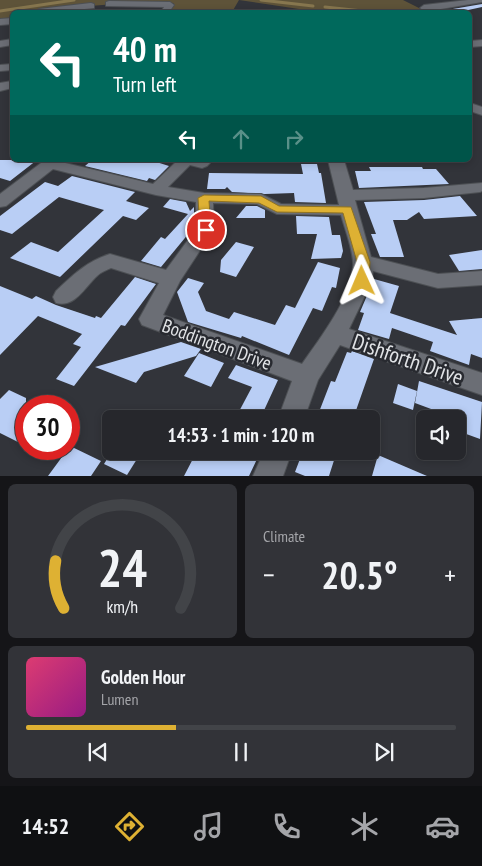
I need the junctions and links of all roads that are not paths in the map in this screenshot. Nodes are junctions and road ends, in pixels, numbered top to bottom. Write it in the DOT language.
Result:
graph roads {
  1 [pos="482,0"];
  2 [pos="109,4"];
  3 [pos="91,6"];
  4 [pos="425,8"];
  5 [pos="56,10"];
  6 [pos="166,10"];
  7 [pos="53,162"];
  8 [pos="185,162"];
  9 [pos="197,162"];
  10 [pos="337,162"];
  11 [pos="202,163"];
  12 [pos="480,187"];
  13 [pos="156,190"];
  14 [pos="204,198"];
  15 [pos="0,202"];
  16 [pos="347,202"];
  17 [pos="364,262"];
  18 [pos="482,278"];
  19 [pos="170,279"];
  20 [pos="64,297"];
  21 [pos="335,334"];
  22 [pos="307,376"];
  23 [pos="482,384"];
  24 [pos="294,410"];
  1 -- 4 [label="street"];
  2 -- 6 [label="street"];
  3 -- 5 [label="street"];
  7 -- 13 [label="street"];
  7 -- 15 [label="street"];
  8 -- 13 [label="street"];
  9 -- 11 [label="street"];
  10 -- 16 [label="street"];
  12 -- 16 [label="street"];
  13 -- 14 [label="street"];
  14 -- 16 [label="street"];
  14 -- 19 [label="street, Boddington Drive"];
  16 -- 17 [label="street"];
  17 -- 18 [label="street"];
  17 -- 21 [label="street"];
  19 -- 20 [label="street"];
  19 -- 22 [label="street, Boddington Drive"];
  21 -- 22 [label="street"];
  21 -- 23 [label="street, Dishforth Drive"];
  22 -- 24 [label="street"];
}
